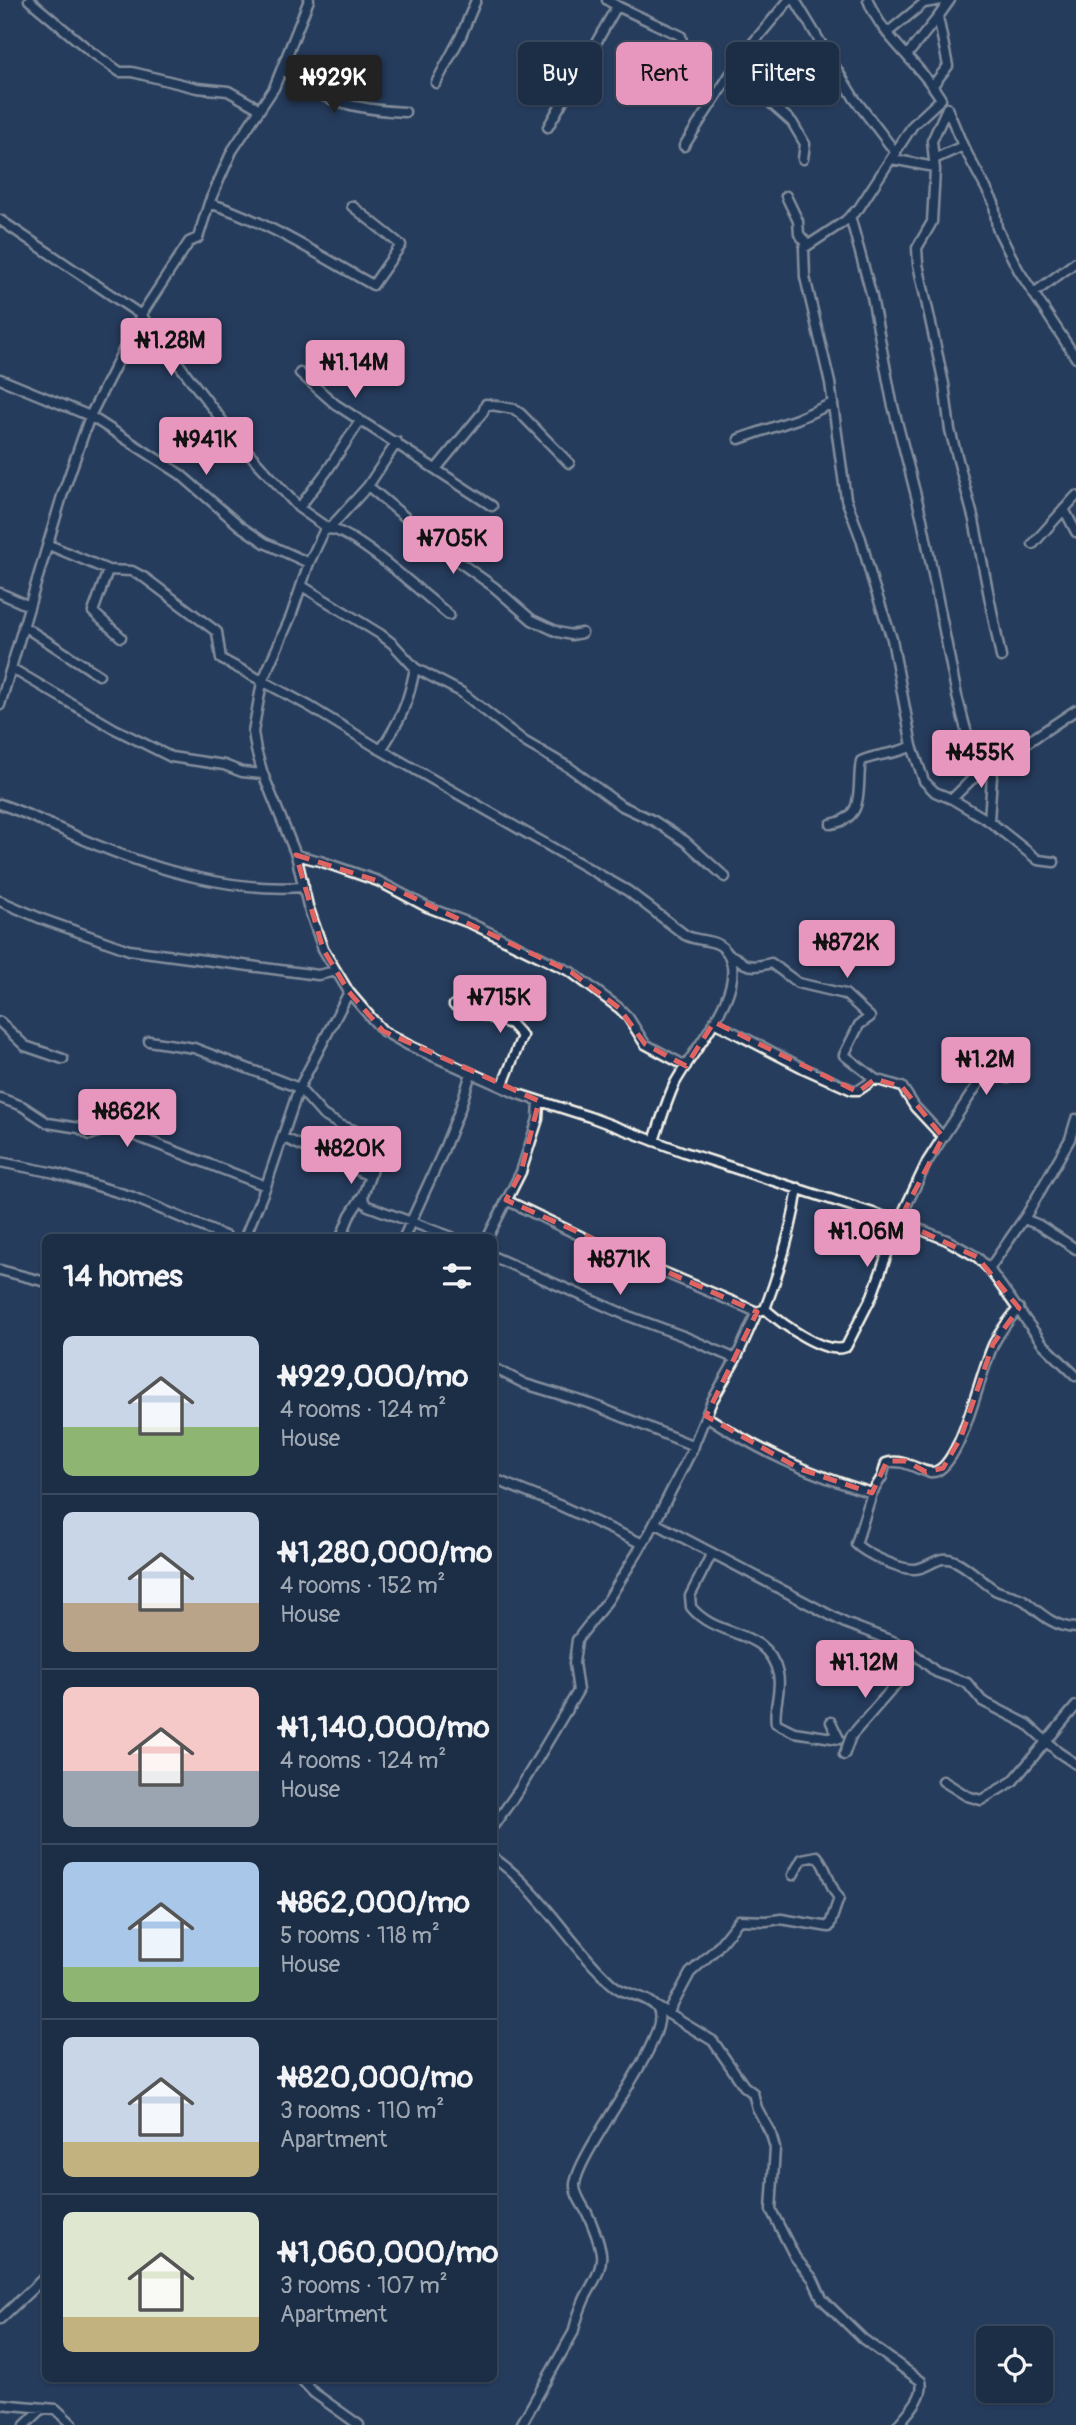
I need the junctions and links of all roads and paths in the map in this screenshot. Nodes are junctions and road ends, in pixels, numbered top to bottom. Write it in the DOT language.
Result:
graph roads {
  1 [pos="29,0"];
  2 [pos="309,0"];
  3 [pos="476,0"];
  4 [pos="607,0"];
  5 [pos="789,0"];
  6 [pos="795,0"];
  7 [pos="868,0"];
  8 [pos="943,0"];
  9 [pos="950,0"];
  10 [pos="925,2"];
  11 [pos="617,6"];
  12 [pos="938,17"];
  13 [pos="887,33"];
  14 [pos="682,42"];
  15 [pos="753,42"];
  16 [pos="908,54"];
  17 [pos="282,69"];
  18 [pos="436,83"];
  19 [pos="726,83"];
  20 [pos="933,85"];
  21 [pos="941,99"];
  22 [pos="773,105"];
  23 [pos="947,108"];
  24 [pos="260,109"];
  25 [pos="405,112"];
  26 [pos="548,127"];
  27 [pos="684,146"];
  28 [pos="963,146"];
  29 [pos="894,156"];
  30 [pos="803,159"];
  31 [pos="934,163"];
  32 [pos="786,196"];
  33 [pos="209,203"];
  34 [pos="352,205"];
  35 [pos="850,216"];
  36 [pos="0,220"];
  37 [pos="808,245"];
  38 [pos="1076,262"];
  39 [pos="1034,293"];
  40 [pos="141,315"];
  41 [pos="1076,358"];
  42 [pos="300,373"];
  43 [pos="0,379"];
  44 [pos="833,403"];
  45 [pos="90,416"];
  46 [pos="360,421"];
  47 [pos="739,439"];
  48 [pos="397,442"];
  49 [pos="569,463"];
  50 [pos="436,469"];
  51 [pos="368,486"];
  52 [pos="1076,496"];
  53 [pos="492,506"];
  54 [pos="299,508"];
  55 [pos="1064,509"];
  56 [pos="329,528"];
  57 [pos="1076,533"];
  58 [pos="1033,544"];
  59 [pos="49,545"];
  60 [pos="309,563"];
  61 [pos="108,570"];
  62 [pos="302,586"];
  63 [pos="0,593"];
  64 [pos="29,606"];
  65 [pos="449,615"];
  66 [pos="23,626"];
  67 [pos="582,634"];
  68 [pos="121,637"];
  69 [pos="1001,657"];
  70 [pos="11,668"];
  71 [pos="415,668"];
  72 [pos="99,675"];
  73 [pos="262,682"];
  74 [pos="0,705"];
  75 [pos="1076,710"];
  76 [pos="912,746"];
  77 [pos="382,750"];
  78 [pos="995,764"];
  79 [pos="263,774"];
  80 [pos="978,775"];
  81 [pos="952,799"];
  82 [pos="0,804"];
  83 [pos="989,821"];
  84 [pos="831,824"];
  85 [pos="296,855"];
  86 [pos="1054,862"];
  87 [pos="725,877"];
  88 [pos="304,887"];
  89 [pos="0,901"];
  90 [pos="729,956"];
  91 [pos="336,971"];
  92 [pos="349,992"];
  93 [pos="454,1005"];
  94 [pos="0,1022"];
  95 [pos="714,1022"];
  96 [pos="149,1041"];
  97 [pos="63,1059"];
  98 [pos="686,1066"];
  99 [pos="1019,1066"];
  100 [pos="471,1073"];
  101 [pos="875,1079"];
  102 [pos="502,1087"];
  103 [pos="299,1088"];
  104 [pos="0,1098"];
  105 [pos="539,1101"];
  106 [pos="1076,1119"];
  107 [pos="943,1137"];
  108 [pos="284,1138"];
  109 [pos="1073,1139"];
  110 [pos="654,1141"];
  111 [pos="0,1162"];
  112 [pos="370,1176"];
  113 [pos="266,1186"];
  114 [pos="798,1188"];
  115 [pos="363,1195"];
  116 [pos="506,1200"];
  117 [pos="1024,1219"];
  118 [pos="410,1221"];
  119 [pos="899,1221"];
  120 [pos="220,1234"];
  121 [pos="247,1234"];
  122 [pos="343,1234"];
  123 [pos="405,1234"];
  124 [pos="444,1234"];
  125 [pos="489,1234"];
  126 [pos="1076,1249"];
  127 [pos="497,1258"];
  128 [pos="989,1269"];
  129 [pos="0,1270"];
  130 [pos="42,1281"];
  131 [pos="1019,1308"];
  132 [pos="761,1311"];
  133 [pos="736,1359"];
  134 [pos="497,1370"];
  135 [pos="1076,1376"];
  136 [pos="706,1416"];
  137 [pos="694,1446"];
  138 [pos="497,1480"];
  139 [pos="872,1493"];
  140 [pos="655,1523"];
  141 [pos="643,1544"];
  142 [pos="712,1553"];
  143 [pos="1076,1628"];
  144 [pos="912,1652"];
  145 [pos="1076,1706"];
  146 [pos="831,1722"];
  147 [pos="1045,1740"];
  148 [pos="844,1755"];
  149 [pos="1076,1764"];
  150 [pos="943,1781"];
  151 [pos="497,1821"];
  152 [pos="497,1861"];
  153 [pos="793,1875"];
  154 [pos="657,2007"];
  155 [pos="668,2014"];
  156 [pos="42,2280"];
  157 [pos="0,2319"];
  158 [pos="304,2382"];
  159 [pos="0,2404"];
  160 [pos="43,2408"];
  161 [pos="25,2425"];
  162 [pos="73,2425"];
  163 [pos="359,2425"];
  164 [pos="521,2425"];
  165 [pos="898,2425"];
  1 -- 24 [label="street"];
  2 -- 17 [label="street"];
  3 -- 18 [label="street"];
  4 -- 11 [label="street"];
  5 -- 15 [label="street"];
  6 -- 29 [label="street"];
  7 -- 13 [label="street"];
  8 -- 10 [label="street"];
  9 -- 12 [label="street"];
  10 -- 13 [label="street"];
  11 -- 14 [label="street"];
  11 -- 26 [label="street"];
  12 -- 16 [label="street"];
  12 -- 20 [label="street"];
  13 -- 16 [label="street"];
  16 -- 20 [label="street"];
  17 -- 24 [label="street"];
  17 -- 25 [label="street"];
  19 -- 27 [label="street"];
  20 -- 21 [label="street"];
  21 -- 23 [label="street"];
  21 -- 29 [label="street"];
  22 -- 30 [label="street"];
  23 -- 28 [label="street"];
  23 -- 31 [label="street"];
  24 -- 33 [label="street"];
  28 -- 31 [label="street"];
  28 -- 39 [label="street"];
  29 -- 31 [label="street"];
  29 -- 35 [label="street"];
  31 -- 69 [label="street"];
  32 -- 37 [label="street"];
  33 -- 34 [label="street"];
  33 -- 40 [label="street"];
  35 -- 37 [label="street"];
  35 -- 80 [label="street"];
  36 -- 40 [label="street"];
  37 -- 44 [label="street"];
  38 -- 39 [label="street"];
  39 -- 41 [label="street"];
  40 -- 45 [label="street"];
  40 -- 54 [label="street"];
  42 -- 46 [label="street"];
  43 -- 45 [label="street"];
  44 -- 47 [label="street"];
  44 -- 76 [label="street"];
  45 -- 59 [label="street"];
  45 -- 60 [label="street"];
  46 -- 48 [label="street"];
  46 -- 54 [label="street"];
  48 -- 50 [label="street"];
  48 -- 51 [label="street"];
  49 -- 50 [label="street"];
  50 -- 53 [label="street"];
  51 -- 56 [label="street"];
  51 -- 67 [label="street"];
  52 -- 55 [label="street"];
  54 -- 56 [label="street"];
  55 -- 57 [label="street"];
  55 -- 58 [label="street"];
  56 -- 60 [label="street"];
  56 -- 65 [label="street"];
  59 -- 61 [label="street"];
  59 -- 64 [label="street"];
  60 -- 62 [label="street"];
  61 -- 68 [label="street"];
  61 -- 73 [label="street"];
  62 -- 71 [label="street"];
  62 -- 73 [label="street"];
  63 -- 64 [label="street"];
  64 -- 66 [label="street"];
  66 -- 70 [label="street"];
  66 -- 72 [label="street"];
  70 -- 74 [label="street"];
  70 -- 79 [label="street"];
  71 -- 77 [label="street"];
  71 -- 87 [label="street"];
  73 -- 77 [label="street"];
  73 -- 79 [label="street"];
  75 -- 78 [label="street"];
  76 -- 81 [label="street"];
  76 -- 84 [label="street"];
  77 -- 90 [label="street"];
  78 -- 80 [label="street"];
  78 -- 83 [label="street"];
  79 -- 85 [label="street"];
  80 -- 81 [label="street"];
  81 -- 83 [label="street"];
  82 -- 88 [label="street"];
  83 -- 86 [label="street"];
  85 -- 88 [label="street"];
  85 -- 98 [label="street"];
  88 -- 91 [label="street"];
  89 -- 91 [label="street"];
  90 -- 95 [label="street"];
  90 -- 101 [label="street"];
  91 -- 92 [label="street"];
  92 -- 100 [label="street"];
  92 -- 103 [label="street"];
  93 -- 102 [label="street"];
  94 -- 97 [label="street"];
  95 -- 98 [label="street"];
  95 -- 101 [label="street"];
  96 -- 103 [label="street"];
  98 -- 110 [label="street"];
  99 -- 107 [label="street"];
  100 -- 102 [label="street"];
  100 -- 118 [label="street"];
  101 -- 107 [label="street"];
  102 -- 105 [label="street"];
  103 -- 108 [label="street"];
  103 -- 112 [label="street"];
  104 -- 113 [label="street"];
  105 -- 110 [label="street"];
  105 -- 116 [label="street"];
  106 -- 109 [label="street"];
  107 -- 119 [label="street"];
  108 -- 112 [label="street"];
  108 -- 113 [label="street"];
  109 -- 117 [label="street"];
  110 -- 114 [label="street"];
  111 -- 120 [label="street"];
  112 -- 115 [label="street"];
  113 -- 121 [label="street"];
  114 -- 119 [label="street"];
  114 -- 132 [label="street"];
  115 -- 118 [label="street"];
  115 -- 122 [label="street"];
  116 -- 125 [label="street"];
  116 -- 132 [label="street"];
  117 -- 126 [label="street"];
  117 -- 128 [label="street"];
  118 -- 123 [label="street"];
  118 -- 124 [label="street"];
  119 -- 128 [label="street"];
  119 -- 132 [label="street"];
  127 -- 133 [label="street"];
  128 -- 131 [label="street"];
  129 -- 130 [label="street"];
  131 -- 135 [label="street"];
  131 -- 139 [label="street"];
  132 -- 133 [label="street"];
  133 -- 136 [label="street"];
  134 -- 137 [label="street"];
  136 -- 137 [label="street"];
  136 -- 139 [label="street"];
  137 -- 140 [label="street"];
  138 -- 141 [label="street"];
  139 -- 143 [label="street"];
  140 -- 141 [label="street"];
  140 -- 142 [label="street"];
  141 -- 151 [label="street"];
  142 -- 144 [label="street"];
  142 -- 146 [label="street"];
  144 -- 147 [label="street"];
  144 -- 148 [label="street"];
  145 -- 147 [label="street"];
  147 -- 149 [label="street"];
  147 -- 150 [label="street"];
  152 -- 154 [label="street"];
  153 -- 155 [label="street"];
  154 -- 155 [label="street"];
  154 -- 164 [label="street"];
  155 -- 165 [label="street"];
  156 -- 157 [label="street"];
  158 -- 163 [label="street"];
  159 -- 160 [label="street"];
  160 -- 161 [label="street"];
  160 -- 162 [label="street"];
}
